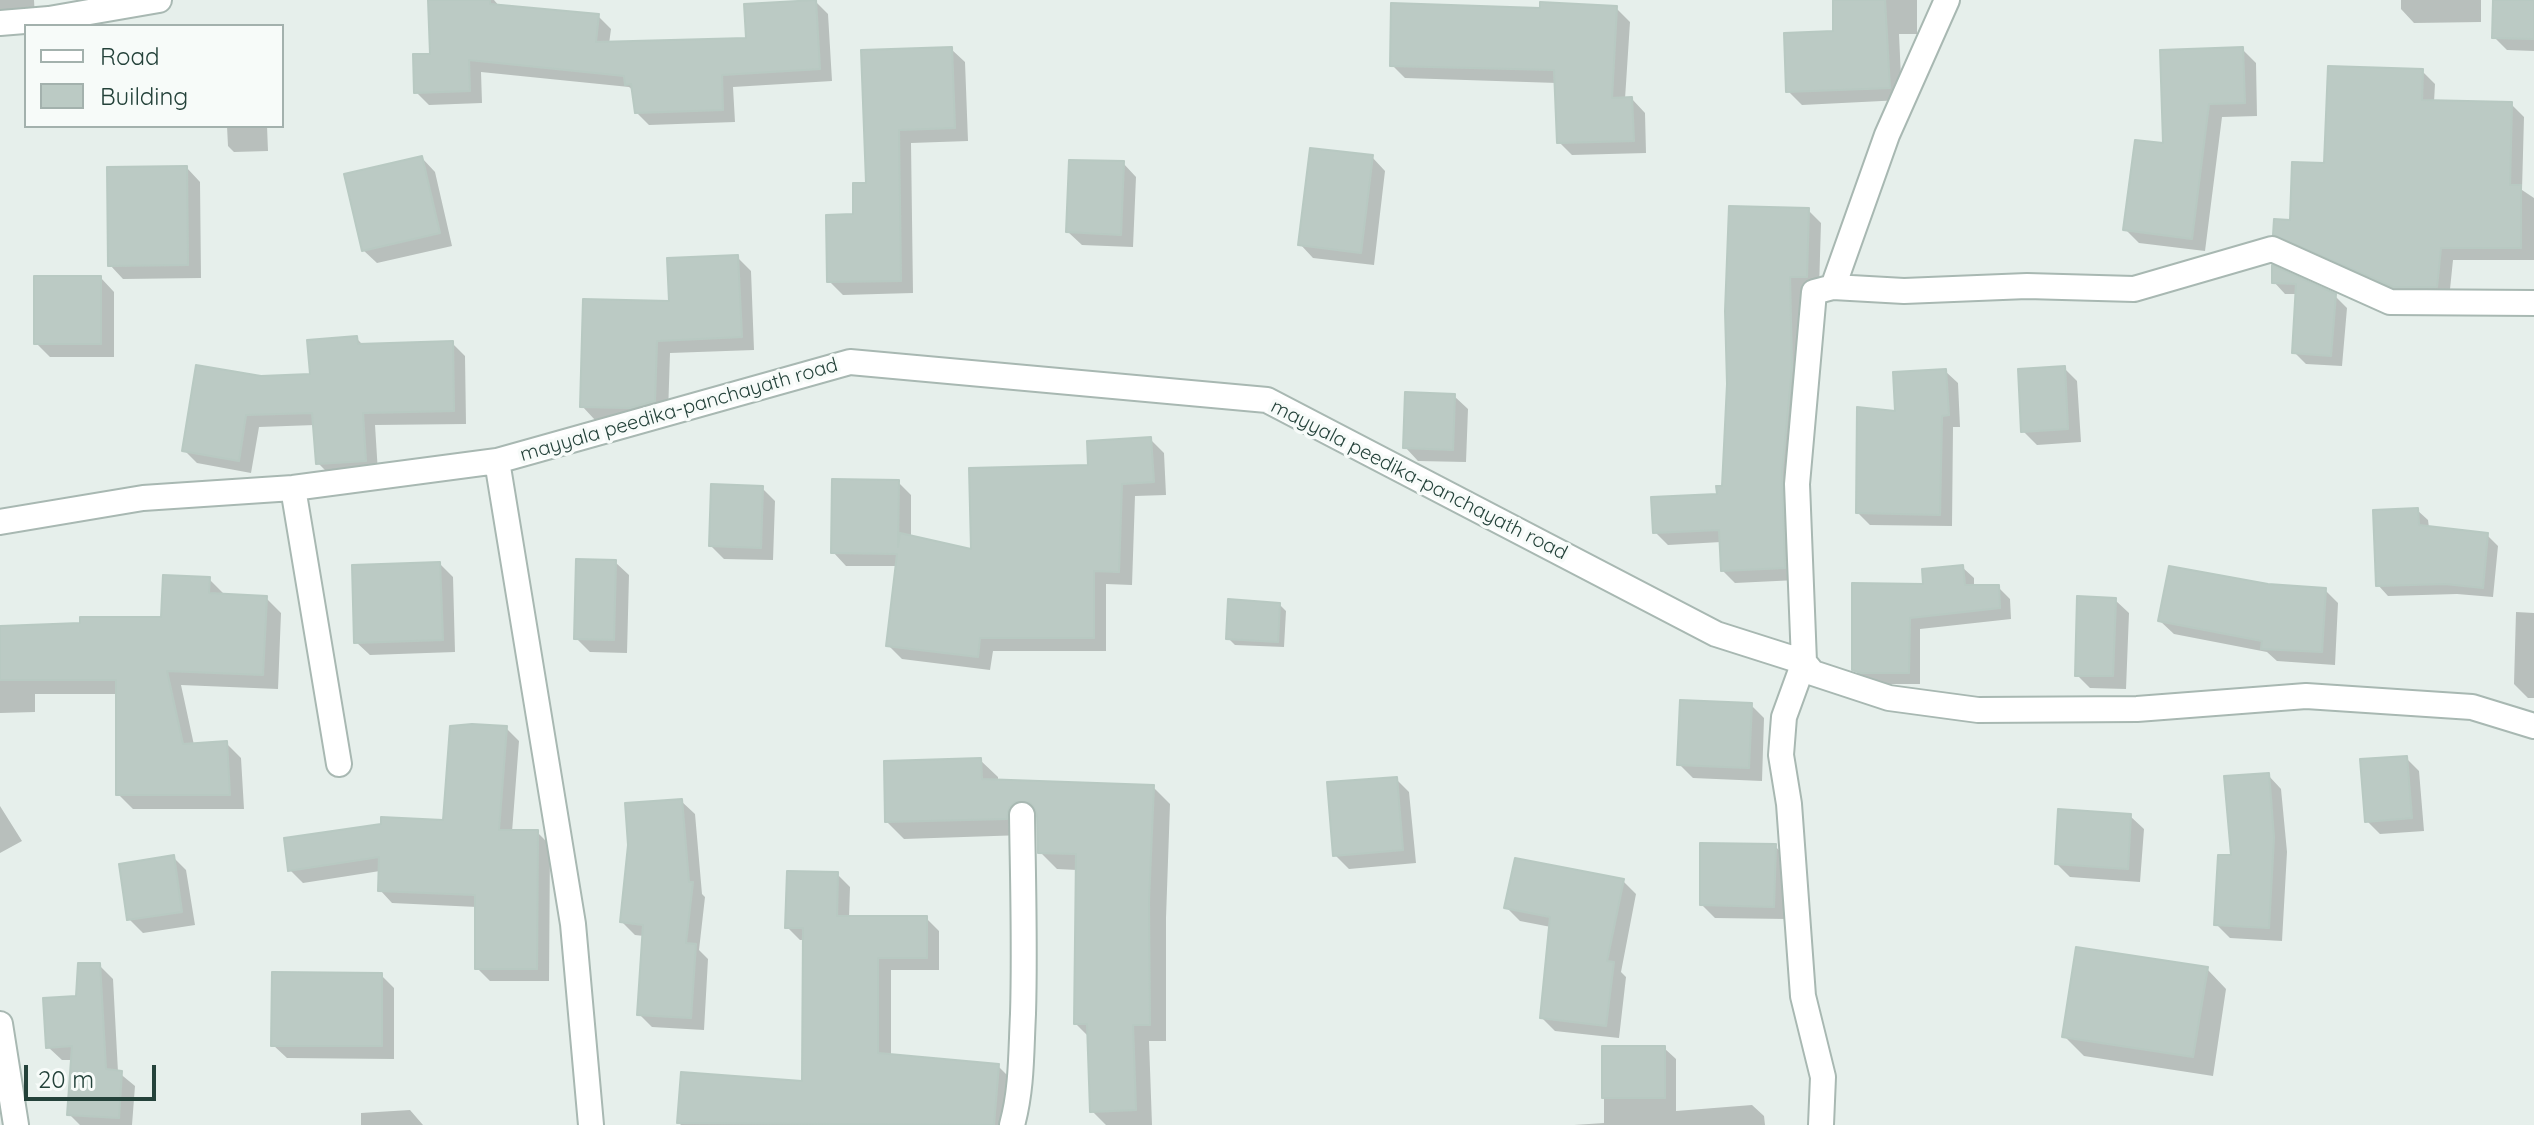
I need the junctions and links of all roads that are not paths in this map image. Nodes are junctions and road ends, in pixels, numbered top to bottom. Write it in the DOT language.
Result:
graph roads {
  1 [pos="159,0"];
  2 [pos="1947,0"];
  3 [pos="0,23"];
  4 [pos="1833,287"];
  5 [pos="2534,303"];
  6 [pos="497,461"];
  7 [pos="293,488"];
  8 [pos="0,522"];
  9 [pos="1804,662"];
  10 [pos="2534,726"];
  11 [pos="339,764"];
  12 [pos="1022,815"];
  13 [pos="0,1024"];
  14 [pos="16,1125"];
  15 [pos="591,1125"];
  16 [pos="1012,1125"];
  17 [pos="1821,1125"];
  1 -- 3 [label="street"];
  2 -- 4 [label="street"];
  4 -- 5 [label="street"];
  4 -- 9 [label="street"];
  6 -- 7 [label="street, mayyala peedika-panchayath road"];
  6 -- 9 [label="street, mayyala peedika-panchayath road"];
  6 -- 15 [label="street"];
  7 -- 8 [label="street, mayyala peedika-panchayath road"];
  7 -- 11 [label="street"];
  9 -- 10 [label="street, mayyala peedika-panchayath road"];
  9 -- 17 [label="street"];
  12 -- 16 [label="street"];
  13 -- 14 [label="street"];
}
